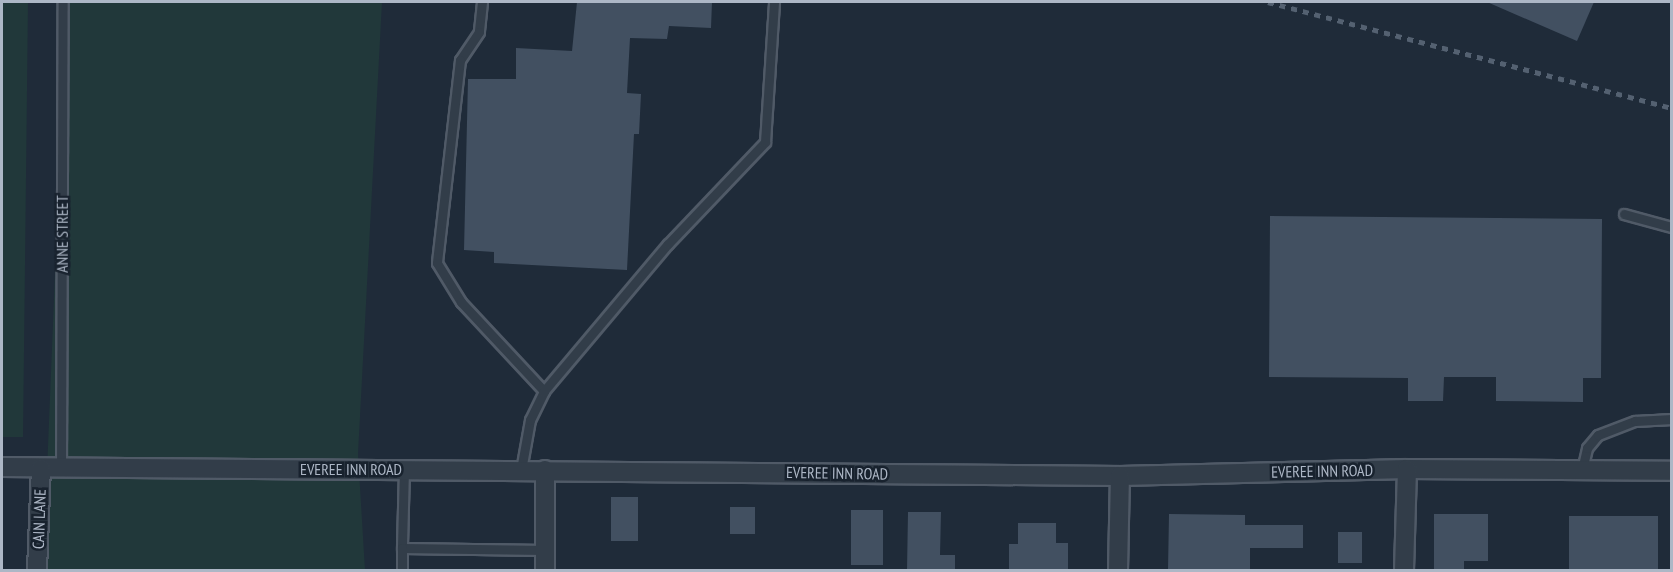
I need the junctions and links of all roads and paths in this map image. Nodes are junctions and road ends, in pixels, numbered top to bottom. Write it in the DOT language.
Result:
graph roads {
  1 [pos="63,2"];
  2 [pos="482,2"];
  3 [pos="774,2"];
  4 [pos="1624,214"];
  5 [pos="1671,227"];
  6 [pos="544,391"];
  7 [pos="1671,419"];
  8 [pos="2,467"];
  9 [pos="61,467"];
  10 [pos="41,468"];
  11 [pos="1407,469"];
  12 [pos="404,470"];
  13 [pos="521,470"];
  14 [pos="545,470"];
  15 [pos="1582,470"];
  16 [pos="1671,471"];
  17 [pos="1120,476"];
  18 [pos="402,548"];
  19 [pos="545,550"];
  20 [pos="37,570"];
  21 [pos="402,570"];
  22 [pos="545,570"];
  23 [pos="1118,570"];
  24 [pos="1404,570"];
  1 -- 9 [label="lane, ANNE STREET"];
  2 -- 6 [label="lane"];
  3 -- 6 [label="lane"];
  4 -- 5 [label="lane"];
  6 -- 13 [label="lane"];
  7 -- 15 [label="lane"];
  8 -- 10 [label="street, EVEREE INN ROAD"];
  9 -- 10 [label="street, EVEREE INN ROAD"];
  9 -- 12 [label="street, EVEREE INN ROAD"];
  10 -- 20 [label="street, CAIN LANE"];
  11 -- 15 [label="street, EVEREE INN ROAD"];
  11 -- 17 [label="street, EVEREE INN ROAD"];
  11 -- 24 [label="street"];
  12 -- 13 [label="street, EVEREE INN ROAD"];
  12 -- 18 [label="lane"];
  13 -- 14 [label="street, EVEREE INN ROAD"];
  14 -- 17 [label="street, EVEREE INN ROAD"];
  14 -- 19 [label="street"];
  15 -- 16 [label="street, EVEREE INN ROAD"];
  17 -- 23 [label="street"];
  18 -- 19 [label="lane"];
  18 -- 21 [label="lane"];
  19 -- 22 [label="street"];
}
